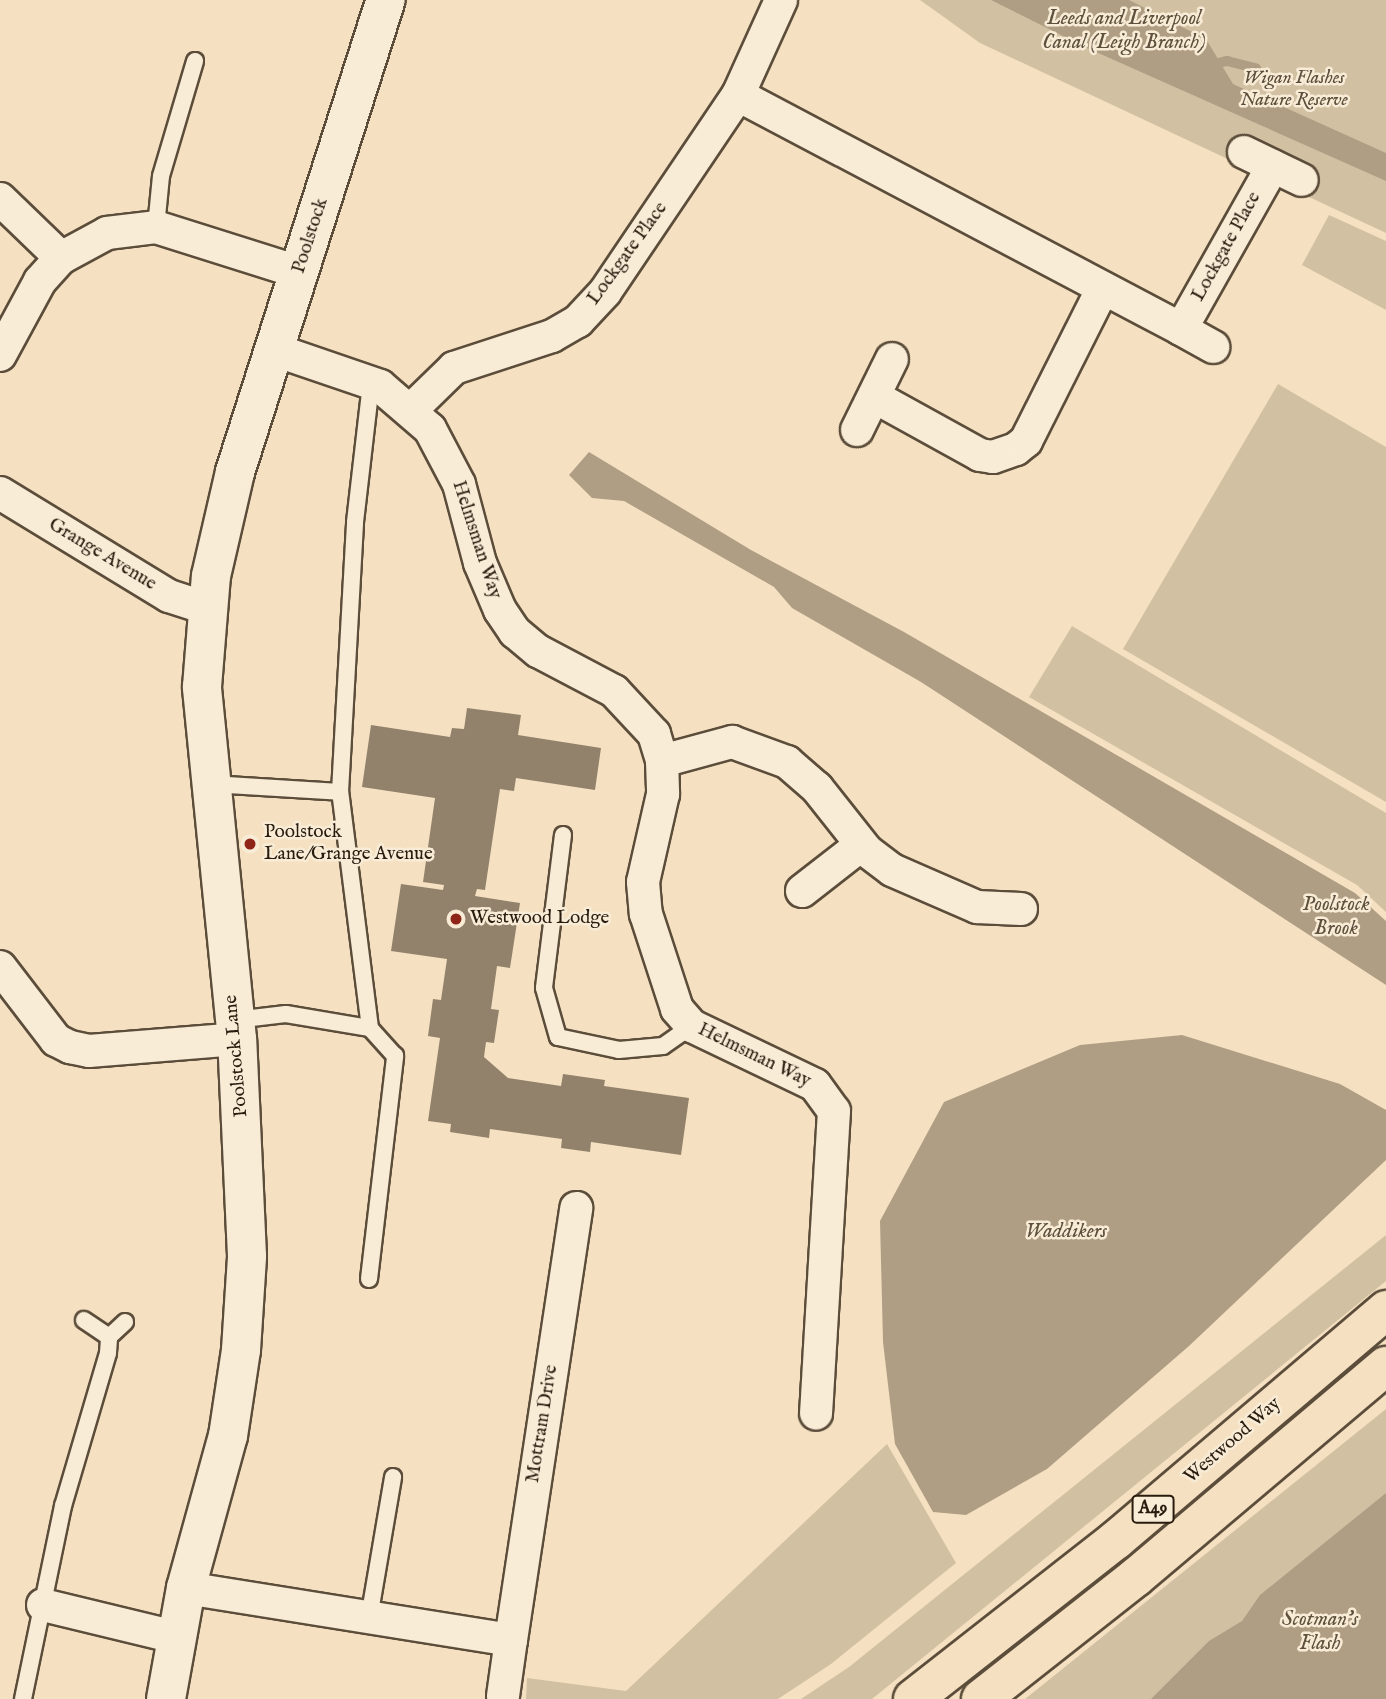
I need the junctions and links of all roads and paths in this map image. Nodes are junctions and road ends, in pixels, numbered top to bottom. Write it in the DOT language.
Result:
graph roads {
  1 [pos="386,0"];
  2 [pos="781,0"];
  3 [pos="195,61"];
  4 [pos="738,95"];
  5 [pos="1244,152"];
  6 [pos="1273,166"];
  7 [pos="1302,180"];
  8 [pos="0,198"];
  9 [pos="156,227"];
  10 [pos="61,258"];
  11 [pos="299,272"];
  12 [pos="1102,290"];
  13 [pos="1181,329"];
  14 [pos="1213,346"];
  15 [pos="275,350"];
  16 [pos="0,355"];
  17 [pos="892,359"];
  18 [pos="370,383"];
  19 [pos="875,397"];
  20 [pos="411,410"];
  21 [pos="857,430"];
  22 [pos="235,472"];
  23 [pos="0,493"];
  24 [pos="207,608"];
  25 [pos="662,761"];
  26 [pos="209,784"];
  27 [pos="340,792"];
  28 [pos="563,835"];
  29 [pos="861,845"];
  30 [pos="802,891"];
  31 [pos="1021,909"];
  32 [pos="0,967"];
  33 [pos="692,1026"];
  34 [pos="370,1028"];
  35 [pos="236,1029"];
  36 [pos="576,1208"];
  37 [pos="369,1279"];
  38 [pos="1386,1310"];
  39 [pos="84,1320"];
  40 [pos="125,1322"];
  41 [pos="108,1338"];
  42 [pos="1386,1366"];
  43 [pos="816,1413"];
  44 [pos="393,1477"];
  45 [pos="186,1588"];
  46 [pos="43,1605"];
  47 [pos="369,1618"];
  48 [pos="175,1637"];
  49 [pos="511,1640"];
  50 [pos="503,1696"];
  51 [pos="23,1699"];
  52 [pos="166,1699"];
  53 [pos="914,1699"];
  54 [pos="981,1699"];
  1 -- 11 [label="main road, Poolstock"];
  2 -- 4 [label="street, Lockgate Place"];
  3 -- 9 [label="lane"];
  4 -- 12 [label="street"];
  4 -- 20 [label="street, Lockgate Place"];
  5 -- 6 [label="street"];
  6 -- 7 [label="street"];
  6 -- 13 [label="street, Lockgate Place"];
  8 -- 10 [label="street"];
  9 -- 10 [label="street"];
  9 -- 11 [label="street"];
  10 -- 16 [label="street"];
  11 -- 15 [label="main road, Poolstock"];
  12 -- 13 [label="street"];
  12 -- 19 [label="street"];
  13 -- 14 [label="street"];
  15 -- 18 [label="street, Helmsman Way"];
  15 -- 22 [label="main road, Poolstock"];
  17 -- 19 [label="street"];
  18 -- 20 [label="street, Helmsman Way"];
  18 -- 27 [label="lane"];
  19 -- 21 [label="street"];
  20 -- 25 [label="street, Helmsman Way"];
  22 -- 24 [label="main road, Poolstock Lane"];
  23 -- 24 [label="street, Grange Avenue"];
  24 -- 26 [label="main road, Poolstock Lane"];
  25 -- 29 [label="street"];
  25 -- 33 [label="street, Helmsman Way"];
  26 -- 27 [label="lane"];
  26 -- 35 [label="main road, Poolstock Lane"];
  27 -- 34 [label="lane"];
  28 -- 33 [label="lane"];
  29 -- 30 [label="street"];
  29 -- 31 [label="street"];
  32 -- 35 [label="street"];
  33 -- 43 [label="street, Helmsman Way"];
  34 -- 35 [label="lane"];
  34 -- 37 [label="lane"];
  35 -- 45 [label="main road, Poolstock Lane"];
  36 -- 49 [label="street, Mottram Drive"];
  38 -- 53 [label="highway, Westwood Way / A49"];
  39 -- 41 [label="lane"];
  40 -- 41 [label="lane"];
  41 -- 46 [label="lane"];
  42 -- 54 [label="highway, A49"];
  44 -- 47 [label="lane"];
  45 -- 47 [label="street"];
  45 -- 48 [label="main road, Poolstock Lane"];
  46 -- 48 [label="street"];
  46 -- 51 [label="lane"];
  47 -- 49 [label="street"];
  48 -- 52 [label="main road, Poolstock Lane"];
  49 -- 50 [label="street, Mottram Drive"];
}
